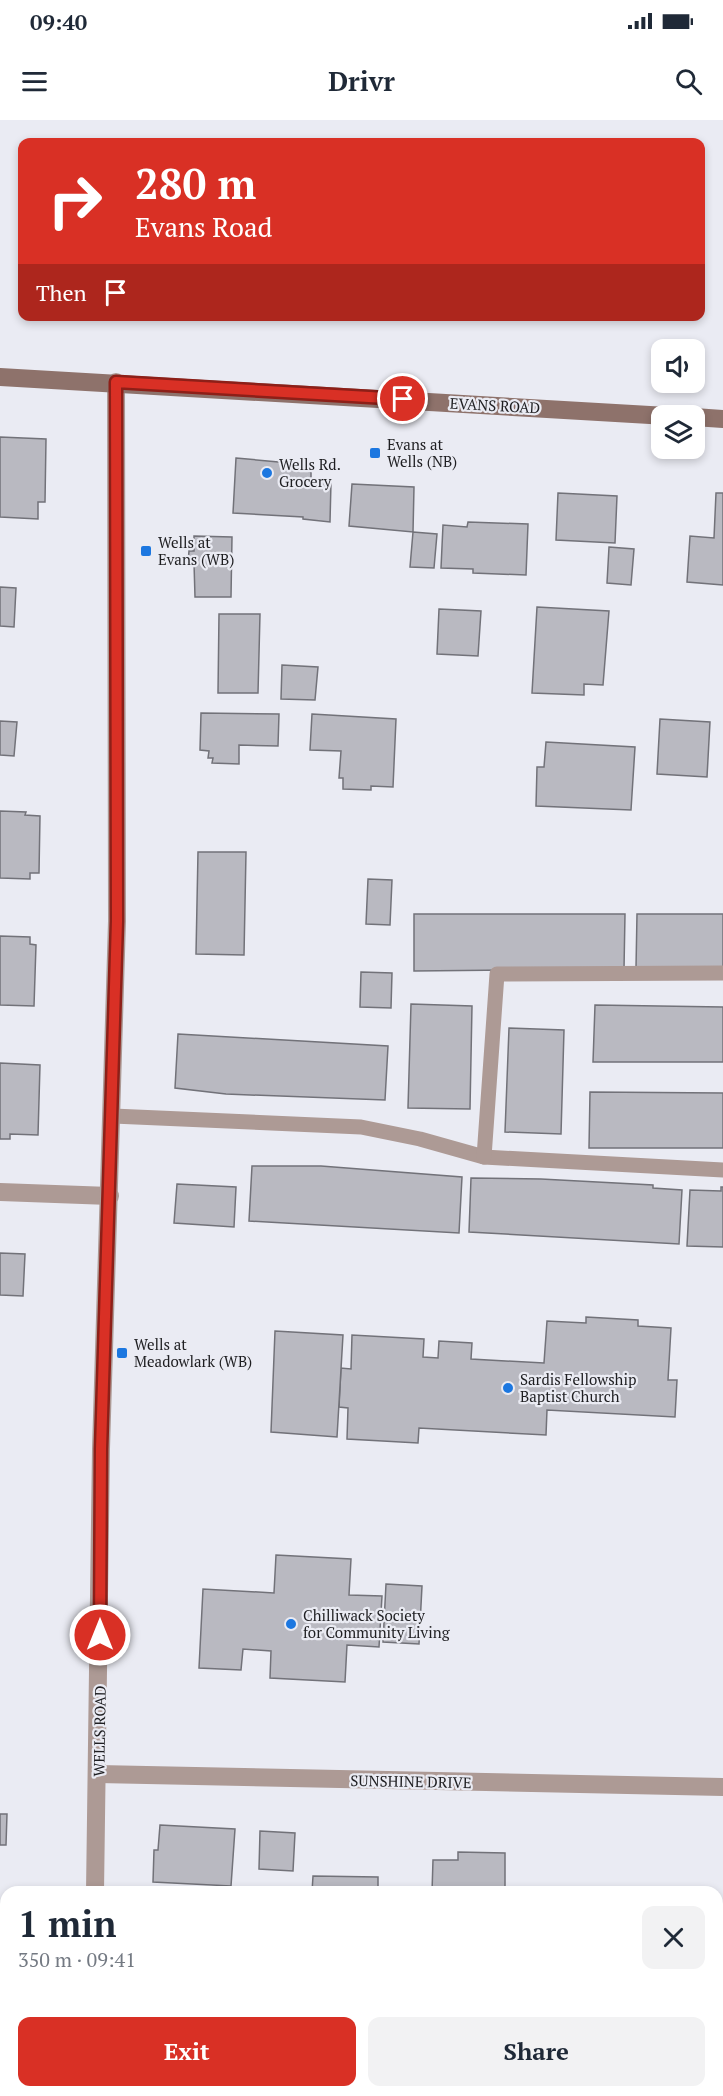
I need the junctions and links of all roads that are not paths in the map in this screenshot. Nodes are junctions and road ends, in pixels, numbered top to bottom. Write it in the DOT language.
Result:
graph roads {
  1 [pos="0,377"];
  2 [pos="116,382"];
  3 [pos="651,415"];
  4 [pos="705,418"];
  5 [pos="723,419"];
  6 [pos="723,973"];
  7 [pos="113,1116"];
  8 [pos="484,1157"];
  9 [pos="723,1170"];
  10 [pos="0,1192"];
  11 [pos="110,1196"];
  12 [pos="99,1774"];
  13 [pos="723,1787"];
  14 [pos="95,1886"];
  1 -- 2 [label="street, EVANS ROAD"];
  2 -- 3 [label="street, EVANS ROAD"];
  2 -- 7 [label="street, WELLS ROAD"];
  4 -- 5 [label="street"];
  6 -- 8 [label="lane"];
  7 -- 8 [label="lane"];
  7 -- 11 [label="street, WELLS ROAD"];
  8 -- 9 [label="lane"];
  10 -- 11 [label="street"];
  11 -- 12 [label="street, WELLS ROAD"];
  12 -- 13 [label="street, SUNSHINE DRIVE"];
  12 -- 14 [label="street, WELLS ROAD"];
}
